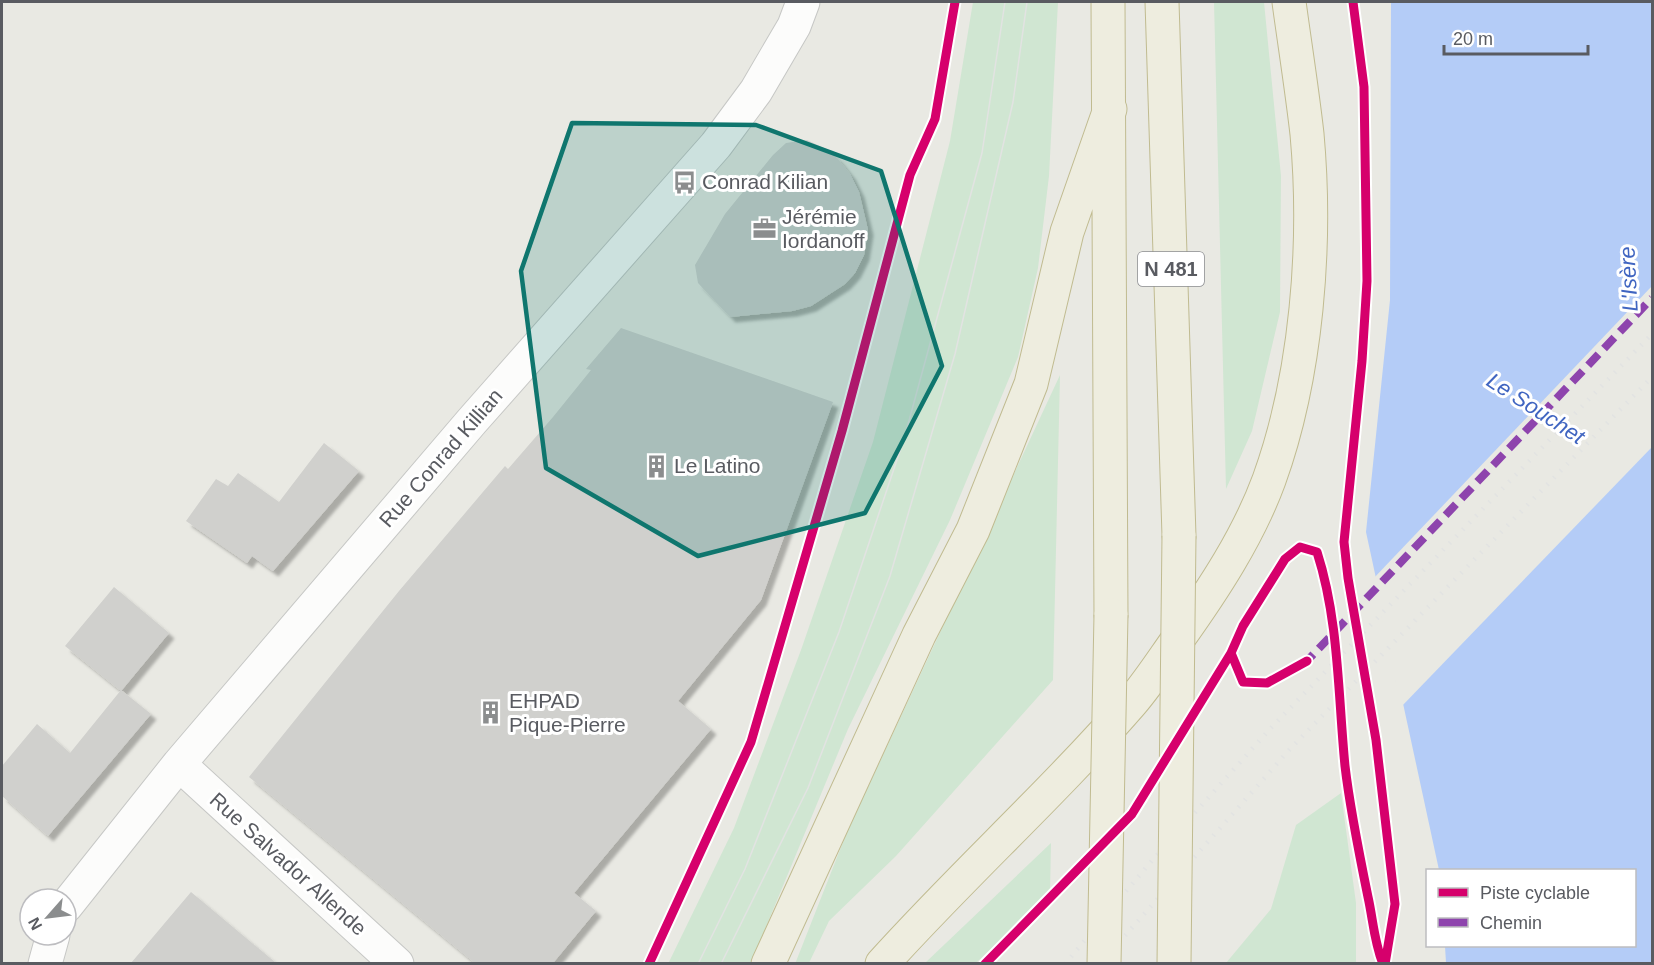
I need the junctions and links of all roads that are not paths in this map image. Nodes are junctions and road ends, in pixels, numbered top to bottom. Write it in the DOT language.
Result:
graph roads {
  1 [pos="803,2"];
  2 [pos="1108,2"];
  3 [pos="1162,2"];
  4 [pos="1289,2"];
  5 [pos="1110,109"];
  6 [pos="179,764"];
  7 [pos="78,891"];
  8 [pos="50,947"];
  9 [pos="45,963"];
  10 [pos="397,963"];
  11 [pos="768,963"];
  12 [pos="882,963"];
  13 [pos="1104,963"];
  14 [pos="1174,963"];
  1 -- 6 [label="street, Rue Conrad Killian"];
  2 -- 5 [label="highway, N 481"];
  3 -- 14 [label="highway, N 481, bridge"];
  4 -- 12 [label="highway"];
  5 -- 11 [label="highway"];
  5 -- 13 [label="highway, N 481, bridge"];
  6 -- 7 [label="street, Rue Conrad Killian"];
  6 -- 10 [label="street, Rue Salvador Allende"];
  8 -- 9 [label="street"];
}
